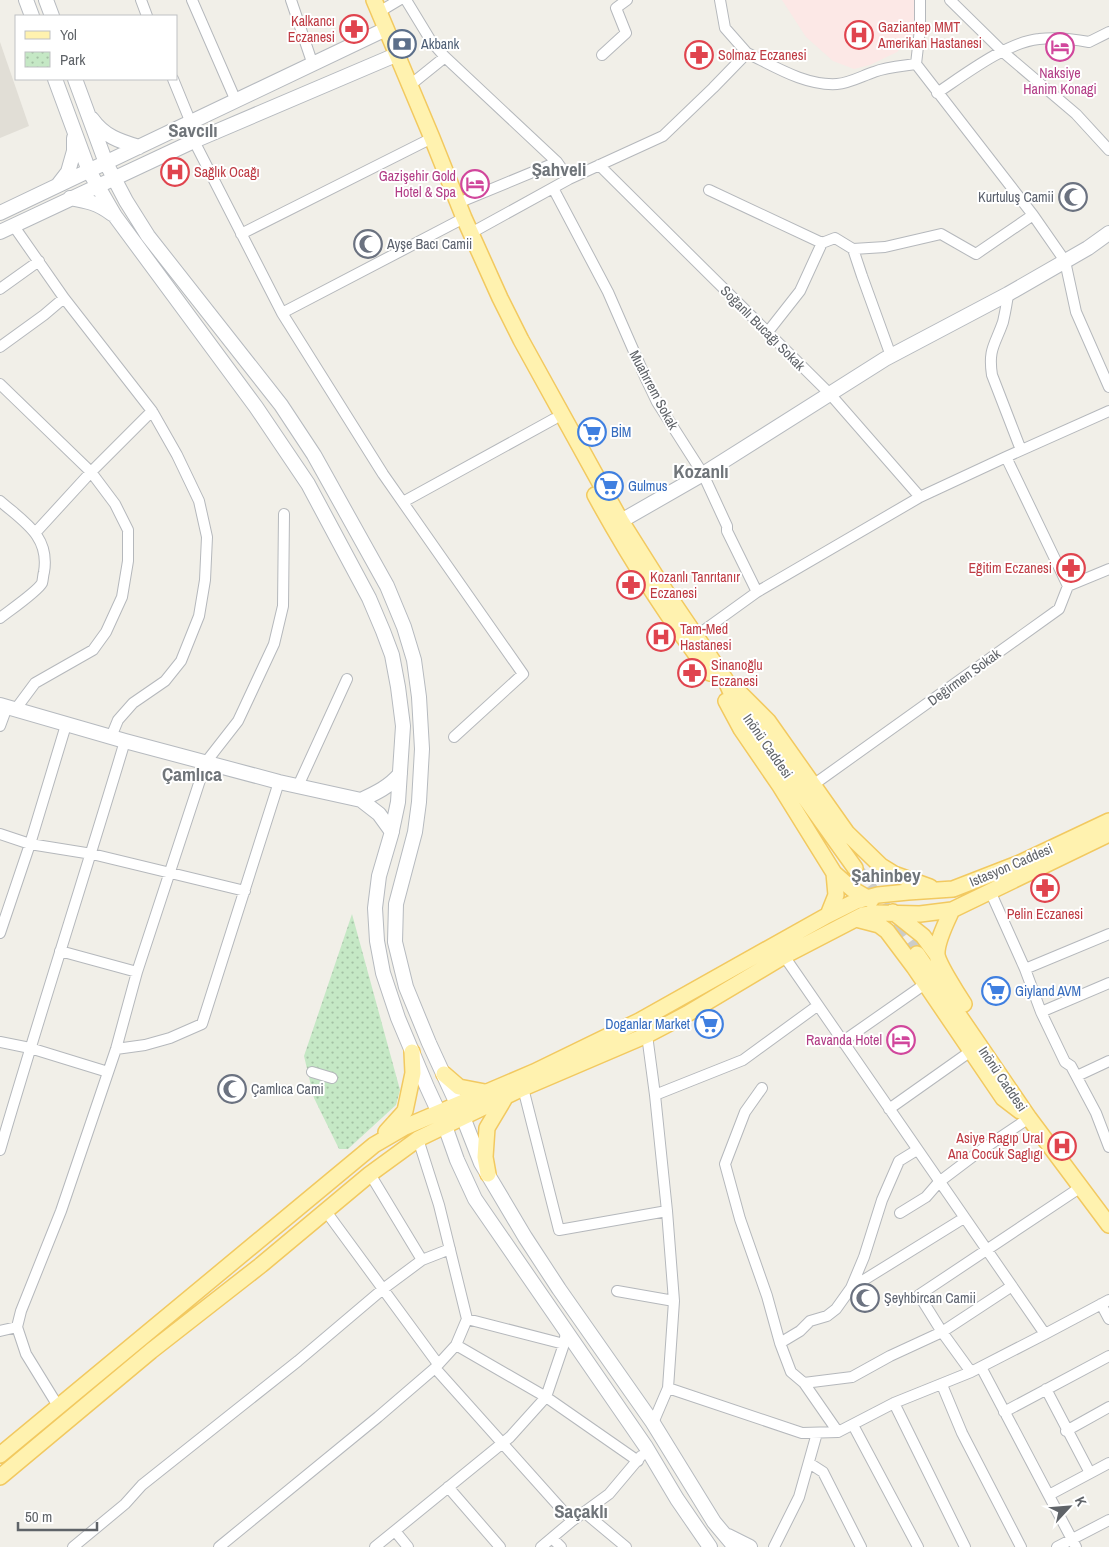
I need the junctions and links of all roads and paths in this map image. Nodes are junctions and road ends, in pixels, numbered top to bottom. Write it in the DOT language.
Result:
graph roads {
  1 [pos="26,0"];
  2 [pos="46,0"];
  3 [pos="141,0"];
  4 [pos="192,0"];
  5 [pos="292,0"];
  6 [pos="365,0"];
  7 [pos="399,0"];
  8 [pos="406,0"];
  9 [pos="628,0"];
  10 [pos="720,0"];
  11 [pos="920,0"];
  12 [pos="950,0"];
  13 [pos="376,6"];
  14 [pos="32,15"];
  15 [pos="52,15"];
  16 [pos="147,15"];
  17 [pos="382,31"];
  18 [pos="1109,32"];
  19 [pos="1003,52"];
  20 [pos="747,53"];
  21 [pos="602,55"];
  22 [pos="394,56"];
  23 [pos="445,57"];
  24 [pos="916,64"];
  25 [pos="313,65"];
  26 [pos="55,80"];
  27 [pos="75,80"];
  28 [pos="173,80"];
  29 [pos="409,86"];
  30 [pos="937,93"];
  31 [pos="236,101"];
  32 [pos="88,114"];
  33 [pos="191,123"];
  34 [pos="74,130"];
  35 [pos="194,140"];
  36 [pos="428,140"];
  37 [pos="139,147"];
  38 [pos="1109,150"];
  39 [pos="557,162"];
  40 [pos="106,163"];
  41 [pos="599,165"];
  42 [pos="138,167"];
  43 [pos="89,171"];
  44 [pos="113,179"];
  45 [pos="568,179"];
  46 [pos="97,185"];
  47 [pos="58,186"];
  48 [pos="553,188"];
  49 [pos="709,190"];
  50 [pos="70,198"];
  51 [pos="126,201"];
  52 [pos="458,203"];
  53 [pos="0,213"];
  54 [pos="1033,215"];
  55 [pos="115,216"];
  56 [pos="460,220"];
  57 [pos="13,225"];
  58 [pos="0,232"];
  59 [pos="471,233"];
  60 [pos="1109,233"];
  61 [pos="241,234"];
  62 [pos="822,243"];
  63 [pos="854,249"];
  64 [pos="39,261"];
  65 [pos="1065,261"];
  66 [pos="0,289"];
  67 [pos="1008,294"];
  68 [pos="64,298"];
  69 [pos="282,313"];
  70 [pos="767,333"];
  71 [pos="0,347"];
  72 [pos="891,356"];
  73 [pos="0,384"];
  74 [pos="1108,384"];
  75 [pos="830,394"];
  76 [pos="152,411"];
  77 [pos="1109,411"];
  78 [pos="554,418"];
  79 [pos="1021,450"];
  80 [pos="1006,457"];
  81 [pos="91,472"];
  82 [pos="703,474"];
  83 [pos="920,497"];
  84 [pos="0,501"];
  85 [pos="403,502"];
  86 [pos="284,514"];
  87 [pos="621,521"];
  88 [pos="36,532"];
  89 [pos="1109,569"];
  90 [pos="1068,586"];
  91 [pos="757,592"];
  92 [pos="0,618"];
  93 [pos="696,636"];
  94 [pos="347,679"];
  95 [pos="721,681"];
  96 [pos="7,707"];
  97 [pos="66,725"];
  98 [pos="0,726"];
  99 [pos="111,737"];
  100 [pos="454,737"];
  101 [pos="125,741"];
  102 [pos="206,762"];
  103 [pos="400,774"];
  104 [pos="279,782"];
  105 [pos="813,785"];
  106 [pos="298,786"];
  107 [pos="361,800"];
  108 [pos="1109,821"];
  109 [pos="392,832"];
  110 [pos="0,834"];
  111 [pos="1109,834"];
  112 [pos="30,844"];
  113 [pos="92,854"];
  114 [pos="855,868"];
  115 [pos="169,873"];
  116 [pos="834,873"];
  117 [pos="937,889"];
  118 [pos="245,891"];
  119 [pos="990,891"];
  120 [pos="866,898"];
  121 [pos="952,910"];
  122 [pos="898,914"];
  123 [pos="828,915"];
  124 [pos="856,919"];
  125 [pos="0,933"];
  126 [pos="1109,934"];
  127 [pos="60,951"];
  128 [pos="917,954"];
  129 [pos="937,955"];
  130 [pos="784,956"];
  131 [pos="1025,969"];
  132 [pos="136,972"];
  133 [pos="925,984"];
  134 [pos="1109,984"];
  135 [pos="817,1006"];
  136 [pos="1041,1012"];
  137 [pos="639,1021"];
  138 [pos="647,1035"];
  139 [pos="0,1042"];
  140 [pos="842,1042"];
  141 [pos="30,1048"];
  142 [pos="116,1049"];
  143 [pos="971,1051"];
  144 [pos="412,1052"];
  145 [pos="1109,1061"];
  146 [pos="108,1072"];
  147 [pos="312,1072"];
  148 [pos="444,1074"];
  149 [pos="1077,1076"];
  150 [pos="332,1078"];
  151 [pos="522,1088"];
  152 [pos="762,1088"];
  153 [pos="485,1092"];
  154 [pos="655,1095"];
  155 [pos="506,1096"];
  156 [pos="889,1109"];
  157 [pos="460,1111"];
  158 [pos="1029,1118"];
  159 [pos="442,1119"];
  160 [pos="418,1139"];
  161 [pos="374,1146"];
  162 [pos="1109,1147"];
  163 [pos="0,1150"];
  164 [pos="917,1150"];
  165 [pos="370,1174"];
  166 [pos="488,1174"];
  167 [pos="939,1182"];
  168 [pos="1081,1187"];
  169 [pos="1103,1208"];
  170 [pos="325,1210"];
  171 [pos="668,1211"];
  172 [pos="900,1213"];
  173 [pos="964,1218"];
  174 [pos="1109,1225"];
  175 [pos="450,1248"];
  176 [pos="987,1250"];
  177 [pos="422,1260"];
  178 [pos="1012,1286"];
  179 [pos="851,1288"];
  180 [pos="383,1289"];
  181 [pos="617,1291"];
  182 [pos="674,1300"];
  183 [pos="1105,1302"];
  184 [pos="467,1319"];
  185 [pos="1109,1319"];
  186 [pos="17,1327"];
  187 [pos="0,1332"];
  188 [pos="942,1332"];
  189 [pos="1045,1334"];
  190 [pos="565,1338"];
  191 [pos="780,1343"];
  192 [pos="456,1345"];
  193 [pos="1109,1356"];
  194 [pos="437,1366"];
  195 [pos="981,1367"];
  196 [pos="971,1372"];
  197 [pos="804,1383"];
  198 [pos="942,1385"];
  199 [pos="668,1388"];
  200 [pos="1046,1390"];
  201 [pos="546,1397"];
  202 [pos="894,1403"];
  203 [pos="58,1406"];
  204 [pos="1109,1407"];
  205 [pos="1004,1412"];
  206 [pos="653,1423"];
  207 [pos="853,1425"];
  208 [pos="1066,1431"];
  209 [pos="838,1432"];
  210 [pos="818,1433"];
  211 [pos="503,1443"];
  212 [pos="646,1446"];
  213 [pos="0,1455"];
  214 [pos="638,1461"];
  215 [pos="809,1463"];
  216 [pos="1109,1463"];
  217 [pos="1090,1473"];
  218 [pos="0,1477"];
  219 [pos="448,1487"];
  220 [pos="1049,1494"];
  221 [pos="584,1512"];
  222 [pos="1109,1520"];
  223 [pos="572,1521"];
  224 [pos="395,1531"];
  225 [pos="723,1532"];
  226 [pos="552,1538"];
  227 [pos="1074,1543"];
  228 [pos="73,1547"];
  229 [pos="219,1547"];
  230 [pos="375,1547"];
  231 [pos="408,1547"];
  232 [pos="500,1547"];
  233 [pos="541,1547"];
  234 [pos="562,1547"];
  235 [pos="626,1547"];
  236 [pos="710,1547"];
  237 [pos="735,1547"];
  238 [pos="750,1547"];
  239 [pos="774,1547"];
  240 [pos="861,1547"];
  241 [pos="918,1547"];
  242 [pos="965,1547"];
  243 [pos="1021,1547"];
  244 [pos="1058,1547"];
  1 -- 14 [label="main road"];
  2 -- 15 [label="main road"];
  3 -- 16 [label="street"];
  4 -- 31 [label="street"];
  5 -- 25 [label="street"];
  6 -- 17 [label="main road"];
  7 -- 13 [label="street"];
  8 -- 23 [label="street"];
  9 -- 21 [label="street"];
  10 -- 20 [label="street"];
  11 -- 24 [label="street"];
  12 -- 19 [label="street"];
  13 -- 17 [label="main road"];
  17 -- 22 [label="main road"];
  17 -- 25 [label="main road"];
  18 -- 19 [label="street"];
  19 -- 30 [label="street"];
  19 -- 38 [label="street"];
  20 -- 24 [label="street"];
  20 -- 41 [label="street"];
  22 -- 29 [label="main road"];
  22 -- 35 [label="main road"];
  22 -- 36 [label="main road"];
  23 -- 29 [label="street"];
  23 -- 39 [label="street"];
  24 -- 30 [label="street"];
  25 -- 31 [label="main road"];
  26 -- 34 [label="main road"];
  27 -- 32 [label="main road"];
  28 -- 33 [label="street"];
  29 -- 36 [label="main road"];
  30 -- 54 [label="street"];
  31 -- 33 [label="main road"];
  32 -- 37 [label="main road"];
  32 -- 40 [label="main road"];
  33 -- 37 [label="main road"];
  34 -- 43 [label="main road"];
  34 -- 47 [label="main road"];
  35 -- 42 [label="main road"];
  35 -- 61 [label="street"];
  36 -- 52 [label="main road"];
  36 -- 56 [label="main road"];
  36 -- 61 [label="street"];
  37 -- 40 [label="main road"];
  39 -- 45 [label="street"];
  39 -- 52 [label="street"];
  40 -- 43 [label="main road"];
  40 -- 44 [label="main road"];
  41 -- 45 [label="street"];
  41 -- 70 [label="street, Soğanlı Bucağı Sokak"];
  42 -- 44 [label="main road"];
  42 -- 51 [label="main road"];
  43 -- 46 [label="main road"];
  43 -- 47 [label="main road"];
  44 -- 46 [label="main road"];
  44 -- 51 [label="main road"];
  45 -- 48 [label="street"];
  46 -- 50 [label="main road"];
  46 -- 55 [label="main road"];
  47 -- 53 [label="main road"];
  48 -- 59 [label="street"];
  48 -- 82 [label="street, Muahrrem Sokak"];
  49 -- 62 [label="street"];
  50 -- 55 [label="main road"];
  50 -- 57 [label="main road"];
  51 -- 148 [label="main road"];
  52 -- 56 [label="main road"];
  54 -- 63 [label="street"];
  54 -- 65 [label="street"];
  55 -- 103 [label="main road"];
  56 -- 59 [label="main road"];
  56 -- 69 [label="street"];
  56 -- 78 [label="main road"];
  57 -- 58 [label="main road"];
  57 -- 64 [label="street"];
  59 -- 87 [label="main road"];
  60 -- 65 [label="main road"];
  61 -- 69 [label="street"];
  62 -- 63 [label="street"];
  62 -- 70 [label="street"];
  63 -- 72 [label="street"];
  64 -- 66 [label="street"];
  64 -- 68 [label="street"];
  65 -- 67 [label="main road"];
  65 -- 74 [label="street"];
  67 -- 72 [label="main road"];
  67 -- 79 [label="street"];
  68 -- 71 [label="street"];
  68 -- 76 [label="street"];
  69 -- 85 [label="street"];
  70 -- 75 [label="street, Soğanlı Bucağı Sokak"];
  72 -- 75 [label="main road"];
  73 -- 81 [label="street"];
  75 -- 82 [label="main road"];
  75 -- 83 [label="street, Soğanlı Bucağı Sokak"];
  76 -- 81 [label="street"];
  76 -- 99 [label="street"];
  77 -- 79 [label="street"];
  78 -- 85 [label="street"];
  78 -- 95 [label="main road"];
  79 -- 80 [label="street"];
  80 -- 83 [label="street"];
  80 -- 90 [label="street"];
  81 -- 88 [label="street"];
  81 -- 96 [label="street"];
  82 -- 87 [label="main road"];
  82 -- 91 [label="street, Muahrrem Sokak"];
  83 -- 91 [label="street"];
  84 -- 88 [label="street"];
  85 -- 100 [label="street"];
  86 -- 102 [label="street"];
  87 -- 93 [label="main road"];
  88 -- 92 [label="street"];
  89 -- 90 [label="street"];
  90 -- 105 [label="street, Değirmen Sokak"];
  91 -- 93 [label="street"];
  93 -- 95 [label="main road"];
  94 -- 106 [label="street"];
  95 -- 105 [label="main road"];
  95 -- 114 [label="main road, Inönü Caddesi"];
  95 -- 116 [label="main road"];
  96 -- 97 [label="main road"];
  96 -- 98 [label="street"];
  97 -- 99 [label="main road"];
  97 -- 112 [label="street"];
  99 -- 101 [label="main road"];
  101 -- 102 [label="main road"];
  101 -- 113 [label="street"];
  102 -- 104 [label="main road"];
  102 -- 115 [label="street"];
  103 -- 107 [label="main road"];
  103 -- 109 [label="main road"];
  104 -- 106 [label="main road"];
  104 -- 118 [label="street"];
  105 -- 117 [label="main road"];
  106 -- 107 [label="main road"];
  107 -- 109 [label="main road"];
  108 -- 117 [label="main road, Istasyon Caddesi"];
  109 -- 144 [label="main road"];
  110 -- 112 [label="street"];
  111 -- 119 [label="main road"];
  112 -- 113 [label="street"];
  112 -- 125 [label="street"];
  113 -- 115 [label="street"];
  113 -- 127 [label="street"];
  115 -- 118 [label="street"];
  115 -- 132 [label="street"];
  116 -- 120 [label="main road"];
  116 -- 123 [label="main road"];
  117 -- 120 [label="main road, Istasyon Caddesi"];
  118 -- 142 [label="street"];
  119 -- 121 [label="main road"];
  119 -- 131 [label="street"];
  120 -- 122 [label="main road"];
  120 -- 123 [label="main road, Istasyon Caddesi"];
  121 -- 122 [label="main road"];
  121 -- 129 [label="main road"];
  122 -- 124 [label="main road"];
  122 -- 129 [label="main road"];
  123 -- 137 [label="main road, Istasyon Caddesi"];
  124 -- 130 [label="main road"];
  124 -- 133 [label="main road"];
  126 -- 131 [label="street"];
  127 -- 132 [label="street"];
  127 -- 141 [label="street"];
  128 -- 158 [label="main road, Inönü Caddesi"];
  129 -- 158 [label="main road"];
  130 -- 135 [label="street"];
  130 -- 138 [label="main road"];
  131 -- 136 [label="street"];
  132 -- 142 [label="street"];
  133 -- 140 [label="street"];
  133 -- 143 [label="main road"];
  134 -- 136 [label="street"];
  135 -- 140 [label="street"];
  135 -- 154 [label="street"];
  136 -- 149 [label="street"];
  137 -- 138 [label="street"];
  137 -- 153 [label="main road, Istasyon Caddesi"];
  138 -- 151 [label="main road"];
  138 -- 154 [label="street"];
  139 -- 141 [label="street"];
  140 -- 156 [label="street"];
  141 -- 146 [label="street"];
  141 -- 163 [label="street"];
  142 -- 146 [label="street"];
  143 -- 156 [label="street"];
  143 -- 158 [label="main road"];
  144 -- 159 [label="main road"];
  144 -- 161 [label="main road"];
  145 -- 149 [label="street"];
  146 -- 186 [label="street"];
  147 -- 150 [label="street"];
  148 -- 153 [label="main road"];
  148 -- 157 [label="main road"];
  149 -- 162 [label="street"];
  151 -- 155 [label="main road"];
  151 -- 171 [label="street"];
  152 -- 191 [label="street"];
  153 -- 157 [label="main road, Istasyon Caddesi"];
  154 -- 171 [label="street"];
  155 -- 157 [label="main road"];
  155 -- 166 [label="main road"];
  156 -- 164 [label="street"];
  157 -- 159 [label="main road"];
  157 -- 166 [label="main road"];
  158 -- 167 [label="street"];
  158 -- 168 [label="main road, Inönü Caddesi"];
  159 -- 160 [label="main road"];
  159 -- 161 [label="main road"];
  159 -- 190 [label="main road"];
  160 -- 165 [label="main road"];
  160 -- 175 [label="street"];
  161 -- 203 [label="main road"];
  164 -- 167 [label="street"];
  164 -- 179 [label="street"];
  165 -- 170 [label="main road"];
  165 -- 177 [label="street"];
  166 -- 206 [label="main road"];
  167 -- 172 [label="street"];
  167 -- 173 [label="street"];
  168 -- 169 [label="main road, Inönü Caddesi"];
  168 -- 176 [label="street"];
  169 -- 174 [label="main road, Inönü Caddesi"];
  170 -- 180 [label="street"];
  170 -- 218 [label="main road"];
  171 -- 182 [label="street"];
  173 -- 176 [label="street"];
  173 -- 179 [label="street"];
  175 -- 177 [label="street"];
  175 -- 184 [label="street"];
  176 -- 178 [label="street"];
  176 -- 188 [label="street"];
  177 -- 180 [label="street"];
  178 -- 188 [label="street"];
  178 -- 189 [label="street"];
  179 -- 191 [label="street"];
  180 -- 194 [label="street"];
  180 -- 228 [label="street"];
  181 -- 182 [label="street"];
  182 -- 199 [label="street"];
  183 -- 185 [label="street"];
  183 -- 189 [label="street"];
  184 -- 190 [label="street"];
  184 -- 192 [label="street"];
  186 -- 187 [label="street"];
  186 -- 203 [label="street"];
  188 -- 196 [label="street"];
  188 -- 197 [label="street"];
  189 -- 195 [label="street"];
  190 -- 201 [label="street"];
  190 -- 212 [label="main road"];
  191 -- 197 [label="street"];
  192 -- 194 [label="street"];
  192 -- 201 [label="street"];
  193 -- 200 [label="street"];
  194 -- 211 [label="street"];
  194 -- 229 [label="street"];
  195 -- 196 [label="street"];
  195 -- 205 [label="street"];
  196 -- 198 [label="street"];
  197 -- 209 [label="street"];
  198 -- 202 [label="street"];
  198 -- 243 [label="street"];
  199 -- 206 [label="street"];
  199 -- 210 [label="street"];
  200 -- 205 [label="street"];
  200 -- 208 [label="street"];
  201 -- 211 [label="street"];
  201 -- 214 [label="street"];
  202 -- 207 [label="street"];
  202 -- 242 [label="street"];
  203 -- 213 [label="main road"];
  204 -- 208 [label="street"];
  205 -- 220 [label="street"];
  206 -- 225 [label="main road"];
  207 -- 209 [label="street"];
  207 -- 241 [label="street"];
  208 -- 217 [label="street"];
  209 -- 210 [label="street"];
  210 -- 215 [label="street"];
  211 -- 219 [label="street"];
  211 -- 223 [label="street"];
  212 -- 214 [label="street"];
  212 -- 236 [label="main road"];
  214 -- 221 [label="street"];
  215 -- 239 [label="street"];
  215 -- 240 [label="street"];
  216 -- 217 [label="street"];
  217 -- 220 [label="street"];
  219 -- 224 [label="street"];
  219 -- 232 [label="street"];
  220 -- 227 [label="street"];
  221 -- 223 [label="street"];
  221 -- 235 [label="street"];
  222 -- 227 [label="street"];
  223 -- 226 [label="street"];
  224 -- 230 [label="street"];
  224 -- 231 [label="street"];
  225 -- 237 [label="main road"];
  225 -- 238 [label="main road"];
  226 -- 233 [label="street"];
  226 -- 234 [label="street"];
  227 -- 244 [label="street"];
}
